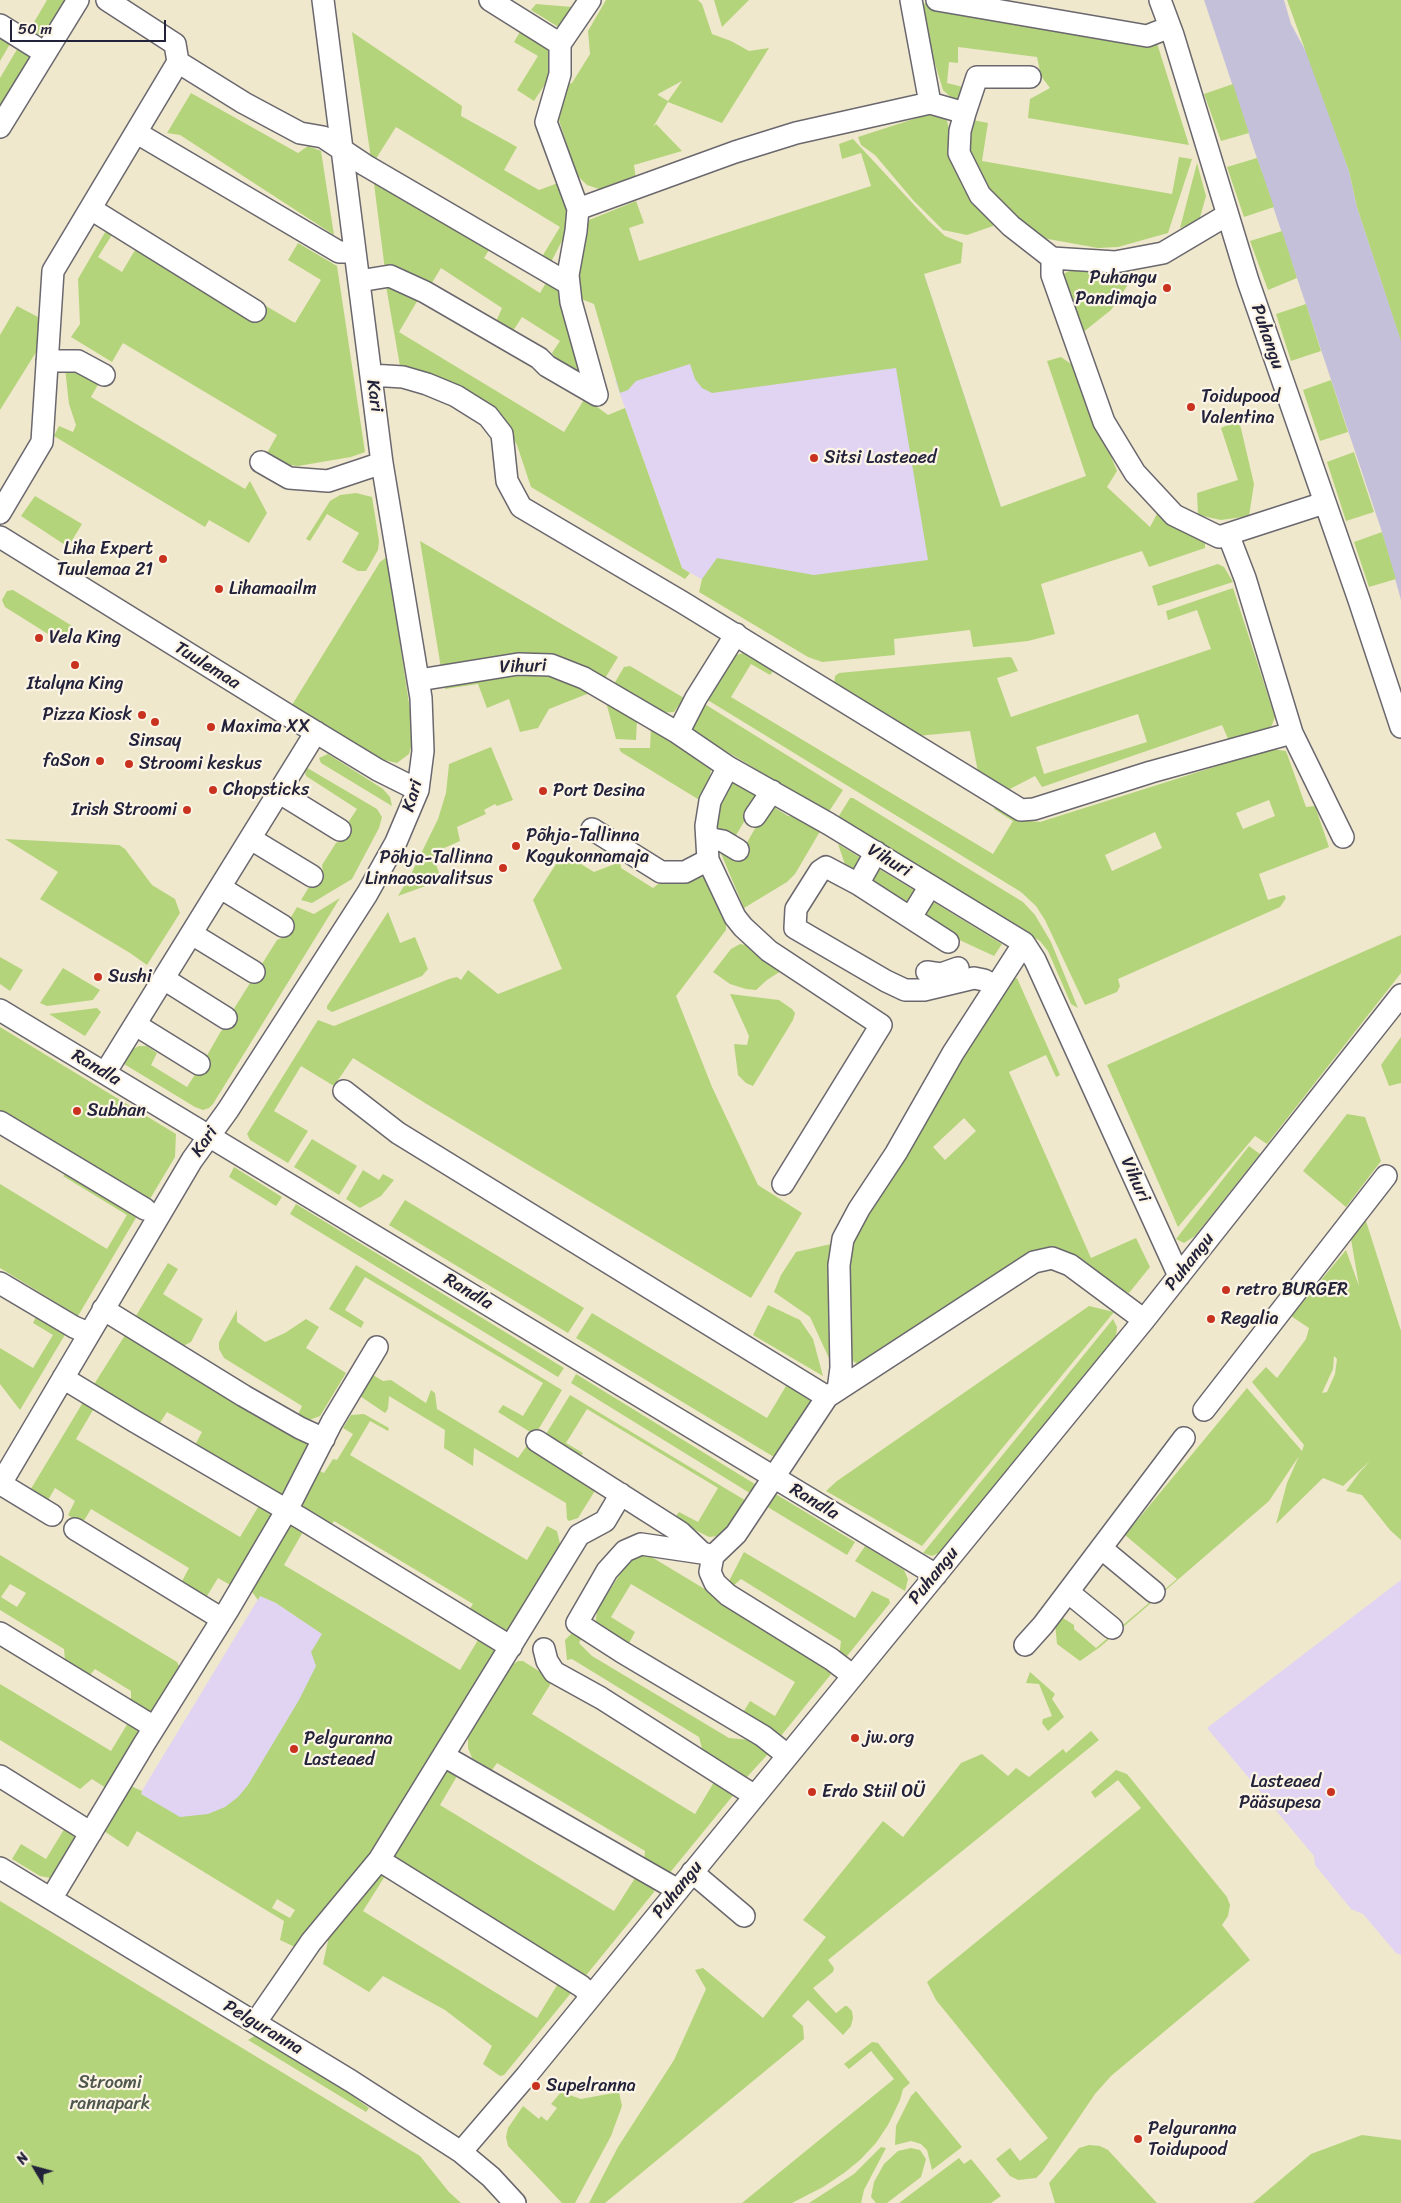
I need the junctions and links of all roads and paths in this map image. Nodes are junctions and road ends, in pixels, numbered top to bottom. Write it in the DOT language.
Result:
graph roads {
  1 [pos="78,0"];
  2 [pos="107,0"];
  3 [pos="323,0"];
  4 [pos="490,0"];
  5 [pos="590,0"];
  6 [pos="911,0"];
  7 [pos="937,0"];
  8 [pos="1160,0"];
  9 [pos="0,25"];
  10 [pos="1170,27"];
  11 [pos="560,44"];
  12 [pos="45,53"];
  13 [pos="178,62"];
  14 [pos="1030,77"];
  15 [pos="930,103"];
  16 [pos="965,113"];
  17 [pos="0,127"];
  18 [pos="137,133"];
  19 [pos="342,149"];
  20 [pos="91,209"];
  21 [pos="578,209"];
  22 [pos="1226,215"];
  23 [pos="355,252"];
  24 [pos="1052,258"];
  25 [pos="359,281"];
  26 [pos="569,284"];
  27 [pos="255,311"];
  28 [pos="47,361"];
  29 [pos="104,375"];
  30 [pos="371,375"];
  31 [pos="261,462"];
  32 [pos="382,463"];
  33 [pos="1324,503"];
  34 [pos="0,513"];
  35 [pos="1228,534"];
  36 [pos="0,537"];
  37 [pos="736,634"];
  38 [pos="419,680"];
  39 [pos="1401,727"];
  40 [pos="316,732"];
  41 [pos="678,732"];
  42 [pos="1292,733"];
  43 [pos="728,767"];
  44 [pos="418,790"];
  45 [pos="772,791"];
  46 [pos="280,793"];
  47 [pos="756,816"];
  48 [pos="592,829"];
  49 [pos="340,830"];
  50 [pos="1342,837"];
  51 [pos="707,838"];
  52 [pos="252,839"];
  53 [pos="738,850"];
  54 [pos="876,852"];
  55 [pos="708,860"];
  56 [pos="312,876"];
  57 [pos="858,884"];
  58 [pos="930,886"];
  59 [pos="221,888"];
  60 [pos="911,917"];
  61 [pos="283,926"];
  62 [pos="192,934"];
  63 [pos="948,942"];
  64 [pos="1024,944"];
  65 [pos="254,972"];
  66 [pos="927,972"];
  67 [pos="164,979"];
  68 [pos="999,981"];
  69 [pos="1401,995"];
  70 [pos="0,1010"];
  71 [pos="226,1018"];
  72 [pos="136,1025"];
  73 [pos="198,1064"];
  74 [pos="105,1073"];
  75 [pos="344,1091"];
  76 [pos="0,1122"];
  77 [pos="208,1135"];
  78 [pos="1386,1176"];
  79 [pos="783,1184"];
  80 [pos="145,1209"];
  81 [pos="1179,1276"];
  82 [pos="0,1283"];
  83 [pos="103,1309"];
  84 [pos="1144,1320"];
  85 [pos="88,1333"];
  86 [pos="377,1347"];
  87 [pos="63,1378"];
  88 [pos="833,1394"];
  89 [pos="1204,1410"];
  90 [pos="1184,1438"];
  91 [pos="324,1439"];
  92 [pos="537,1441"];
  93 [pos="773,1477"];
  94 [pos="0,1484"];
  95 [pos="622,1494"];
  96 [pos="286,1510"];
  97 [pos="52,1515"];
  98 [pos="75,1529"];
  99 [pos="1101,1548"];
  100 [pos="707,1554"];
  101 [pos="936,1574"];
  102 [pos="1068,1592"];
  103 [pos="1154,1592"];
  104 [pos="222,1620"];
  105 [pos="1112,1628"];
  106 [pos="0,1633"];
  107 [pos="1025,1645"];
  108 [pos="511,1647"];
  109 [pos="544,1649"];
  110 [pos="852,1675"];
  111 [pos="154,1728"];
  112 [pos="787,1755"];
  113 [pos="444,1756"];
  114 [pos="0,1776"];
  115 [pos="755,1796"];
  116 [pos="91,1832"];
  117 [pos="379,1860"];
  118 [pos="0,1868"];
  119 [pos="692,1872"];
  120 [pos="57,1889"];
  121 [pos="678,1890"];
  122 [pos="744,1916"];
  123 [pos="591,1995"];
  124 [pos="262,2013"];
  125 [pos="461,2152"];
  126 [pos="515,2203"];
  1 -- 12 [label="street"];
  2 -- 13 [label="street"];
  3 -- 19 [label="street, Kari"];
  4 -- 11 [label="street"];
  5 -- 11 [label="street"];
  6 -- 15 [label="street"];
  7 -- 10 [label="street"];
  8 -- 10 [label="street, Puhangu"];
  9 -- 12 [label="street"];
  10 -- 22 [label="street, Puhangu"];
  11 -- 21 [label="street"];
  12 -- 17 [label="street"];
  13 -- 18 [label="street"];
  13 -- 19 [label="street"];
  14 -- 16 [label="street"];
  15 -- 16 [label="street"];
  15 -- 21 [label="street"];
  16 -- 24 [label="street"];
  18 -- 20 [label="street"];
  18 -- 23 [label="street"];
  19 -- 23 [label="street, Kari"];
  19 -- 26 [label="street"];
  20 -- 27 [label="street"];
  20 -- 28 [label="street"];
  21 -- 26 [label="street"];
  22 -- 24 [label="street"];
  22 -- 33 [label="street, Puhangu"];
  23 -- 25 [label="street, Kari"];
  24 -- 35 [label="street"];
  25 -- 26 [label="street"];
  25 -- 30 [label="street, Kari"];
  28 -- 29 [label="street"];
  28 -- 34 [label="street"];
  30 -- 32 [label="street, Kari"];
  30 -- 37 [label="street"];
  31 -- 32 [label="street"];
  32 -- 38 [label="street, Kari"];
  33 -- 35 [label="street"];
  33 -- 39 [label="street, Puhangu"];
  35 -- 42 [label="street"];
  36 -- 40 [label="street, Tuulemaa"];
  37 -- 41 [label="street"];
  37 -- 42 [label="street"];
  38 -- 41 [label="street, Vihuri"];
  38 -- 44 [label="street, Kari"];
  40 -- 44 [label="street, Tuulemaa"];
  40 -- 46 [label="street"];
  41 -- 43 [label="street, Vihuri"];
  42 -- 50 [label="street"];
  43 -- 45 [label="street, Vihuri"];
  43 -- 51 [label="street"];
  44 -- 77 [label="street, Kari"];
  45 -- 47 [label="street"];
  45 -- 54 [label="street, Vihuri"];
  46 -- 49 [label="street"];
  46 -- 52 [label="street"];
  48 -- 55 [label="street"];
  51 -- 53 [label="street"];
  51 -- 55 [label="street"];
  52 -- 56 [label="street"];
  52 -- 59 [label="street"];
  54 -- 57 [label="street"];
  54 -- 58 [label="street, Vihuri"];
  55 -- 79 [label="street"];
  57 -- 60 [label="street"];
  57 -- 68 [label="street"];
  58 -- 60 [label="street"];
  58 -- 64 [label="street, Vihuri"];
  59 -- 61 [label="street"];
  59 -- 62 [label="street"];
  60 -- 63 [label="street"];
  62 -- 65 [label="street"];
  62 -- 67 [label="street"];
  64 -- 68 [label="street"];
  64 -- 81 [label="street, Vihuri"];
  66 -- 68 [label="street"];
  67 -- 71 [label="street"];
  67 -- 72 [label="street"];
  68 -- 88 [label="street"];
  69 -- 81 [label="street, Puhangu"];
  70 -- 74 [label="street, Randla"];
  72 -- 73 [label="street"];
  72 -- 74 [label="street"];
  74 -- 77 [label="street, Randla"];
  75 -- 88 [label="street"];
  76 -- 80 [label="street"];
  77 -- 83 [label="street, Kari"];
  77 -- 93 [label="street, Randla"];
  78 -- 89 [label="street"];
  81 -- 84 [label="street, Puhangu"];
  82 -- 85 [label="street"];
  83 -- 85 [label="street, Kari"];
  83 -- 91 [label="street"];
  84 -- 88 [label="street"];
  84 -- 101 [label="street, Puhangu"];
  85 -- 87 [label="street, Kari"];
  86 -- 91 [label="street"];
  87 -- 94 [label="street, Kari"];
  87 -- 96 [label="street"];
  88 -- 93 [label="street"];
  90 -- 99 [label="street"];
  91 -- 96 [label="street"];
  92 -- 95 [label="street"];
  93 -- 100 [label="street"];
  93 -- 101 [label="street, Randla"];
  94 -- 97 [label="street"];
  95 -- 100 [label="street"];
  95 -- 108 [label="street"];
  96 -- 104 [label="street"];
  96 -- 108 [label="street"];
  98 -- 104 [label="street"];
  99 -- 102 [label="street"];
  99 -- 103 [label="street"];
  100 -- 110 [label="street"];
  100 -- 112 [label="street"];
  101 -- 110 [label="street, Puhangu"];
  102 -- 105 [label="street"];
  102 -- 107 [label="street"];
  104 -- 111 [label="street"];
  106 -- 111 [label="street"];
  108 -- 113 [label="street"];
  109 -- 115 [label="street"];
  110 -- 112 [label="street, Puhangu"];
  111 -- 116 [label="street"];
  112 -- 115 [label="street, Puhangu"];
  113 -- 117 [label="street"];
  113 -- 121 [label="street"];
  114 -- 116 [label="street"];
  115 -- 119 [label="street, Puhangu"];
  116 -- 120 [label="street"];
  117 -- 123 [label="street"];
  117 -- 124 [label="street"];
  118 -- 125 [label="street, Pelguranna"];
  119 -- 121 [label="street, Puhangu"];
  119 -- 122 [label="street"];
  121 -- 123 [label="street, Puhangu"];
  123 -- 125 [label="street, Puhangu"];
  125 -- 126 [label="street, Pelguranna"];
}
